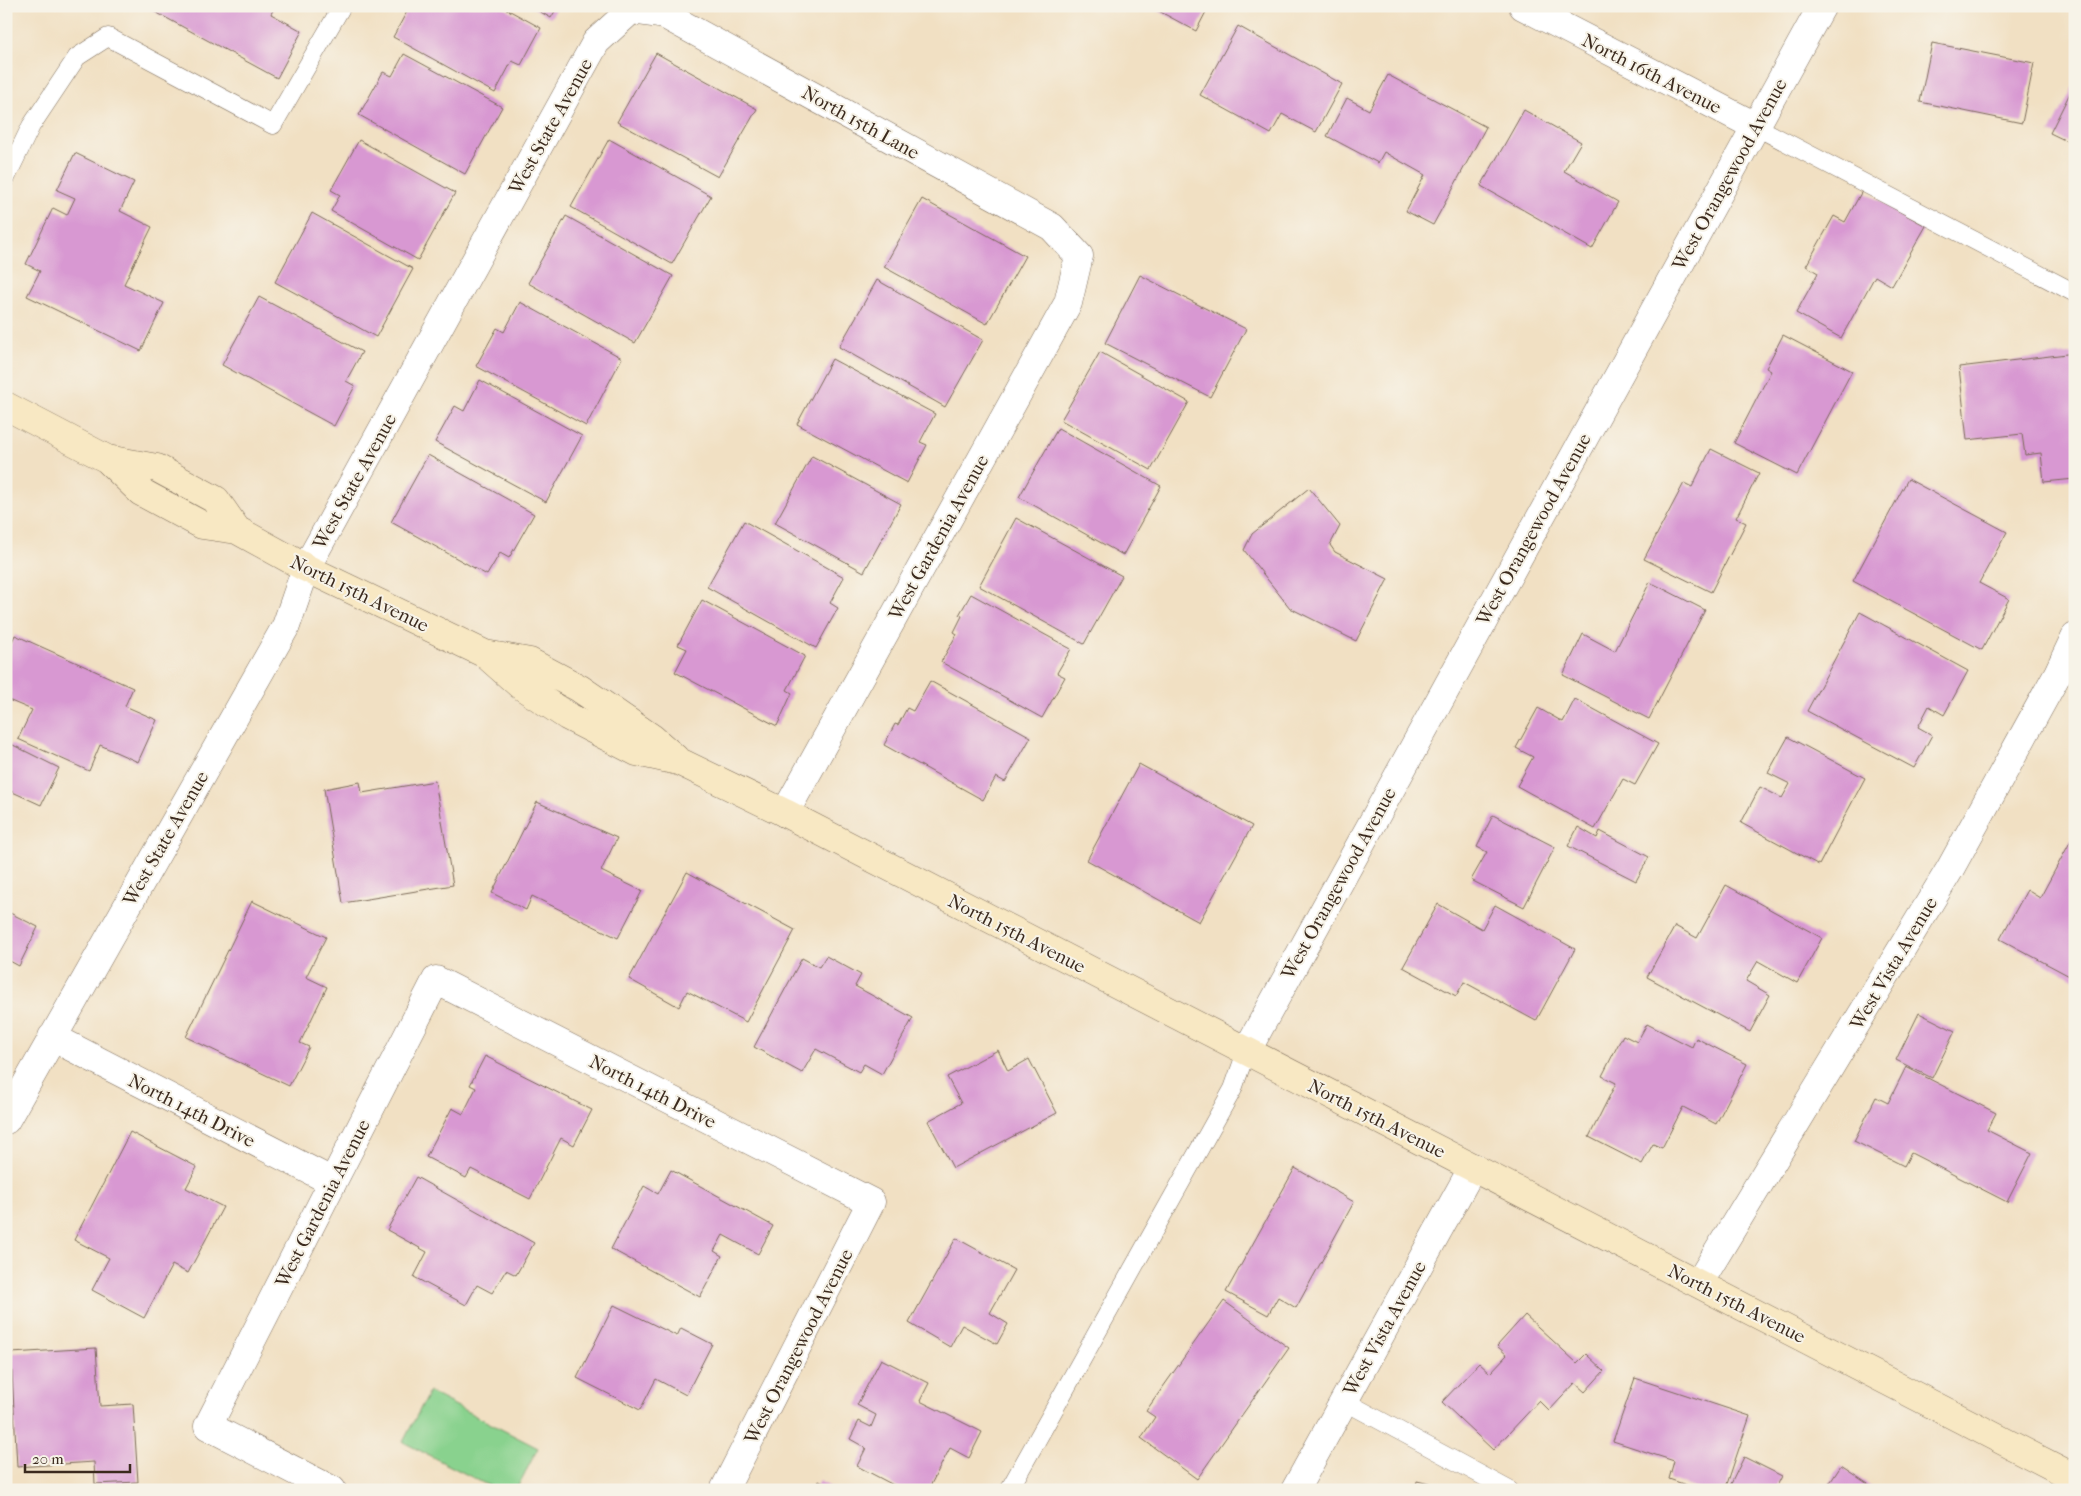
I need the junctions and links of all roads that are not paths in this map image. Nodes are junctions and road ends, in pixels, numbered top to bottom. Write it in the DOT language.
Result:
graph roads {
  1 [pos="342,6"];
  2 [pos="1523,6"];
  3 [pos="1822,6"];
  4 [pos="632,10"];
  5 [pos="1755,126"];
  6 [pos="6,178"];
  7 [pos="1079,256"];
  8 [pos="2075,293"];
  9 [pos="6,406"];
  10 [pos="306,568"];
  11 [pos="2075,637"];
  12 [pos="784,813"];
  13 [pos="436,980"];
  14 [pos="52,1037"];
  15 [pos="1246,1052"];
  16 [pos="6,1120"];
  17 [pos="1473,1167"];
  18 [pos="333,1182"];
  19 [pos="871,1202"];
  20 [pos="1699,1283"];
  21 [pos="1344,1401"];
  22 [pos="2075,1478"];
  23 [pos="332,1490"];
  24 [pos="724,1490"];
  25 [pos="1009,1490"];
  26 [pos="1295,1490"];
  27 [pos="1509,1490"];
  1 -- 6 [label="lane"];
  2 -- 5 [label="street, North 16th Avenue"];
  3 -- 5 [label="street, West Orangewood Avenue"];
  4 -- 7 [label="street, North 15th Lane"];
  4 -- 10 [label="street, West State Avenue"];
  5 -- 8 [label="lane"];
  5 -- 15 [label="street, West Orangewood Avenue"];
  7 -- 12 [label="street, West Gardenia Avenue"];
  9 -- 10 [label="street, North 15th Avenue"];
  10 -- 12 [label="street, North 15th Avenue"];
  10 -- 14 [label="street, West State Avenue"];
  11 -- 20 [label="street, West Vista Avenue"];
  12 -- 15 [label="street, North 15th Avenue"];
  13 -- 18 [label="street, West Gardenia Avenue"];
  13 -- 19 [label="street, North 14th Drive"];
  14 -- 16 [label="street, West State Avenue"];
  14 -- 18 [label="street, North 14th Drive"];
  15 -- 17 [label="street, North 15th Avenue"];
  15 -- 25 [label="lane"];
  17 -- 20 [label="street, North 15th Avenue"];
  17 -- 21 [label="street, West Vista Avenue"];
  18 -- 23 [label="street, West Gardenia Avenue"];
  19 -- 24 [label="street, West Orangewood Avenue"];
  20 -- 22 [label="street, North 15th Avenue"];
  21 -- 26 [label="street, West Vista Avenue"];
  21 -- 27 [label="lane"];
}
